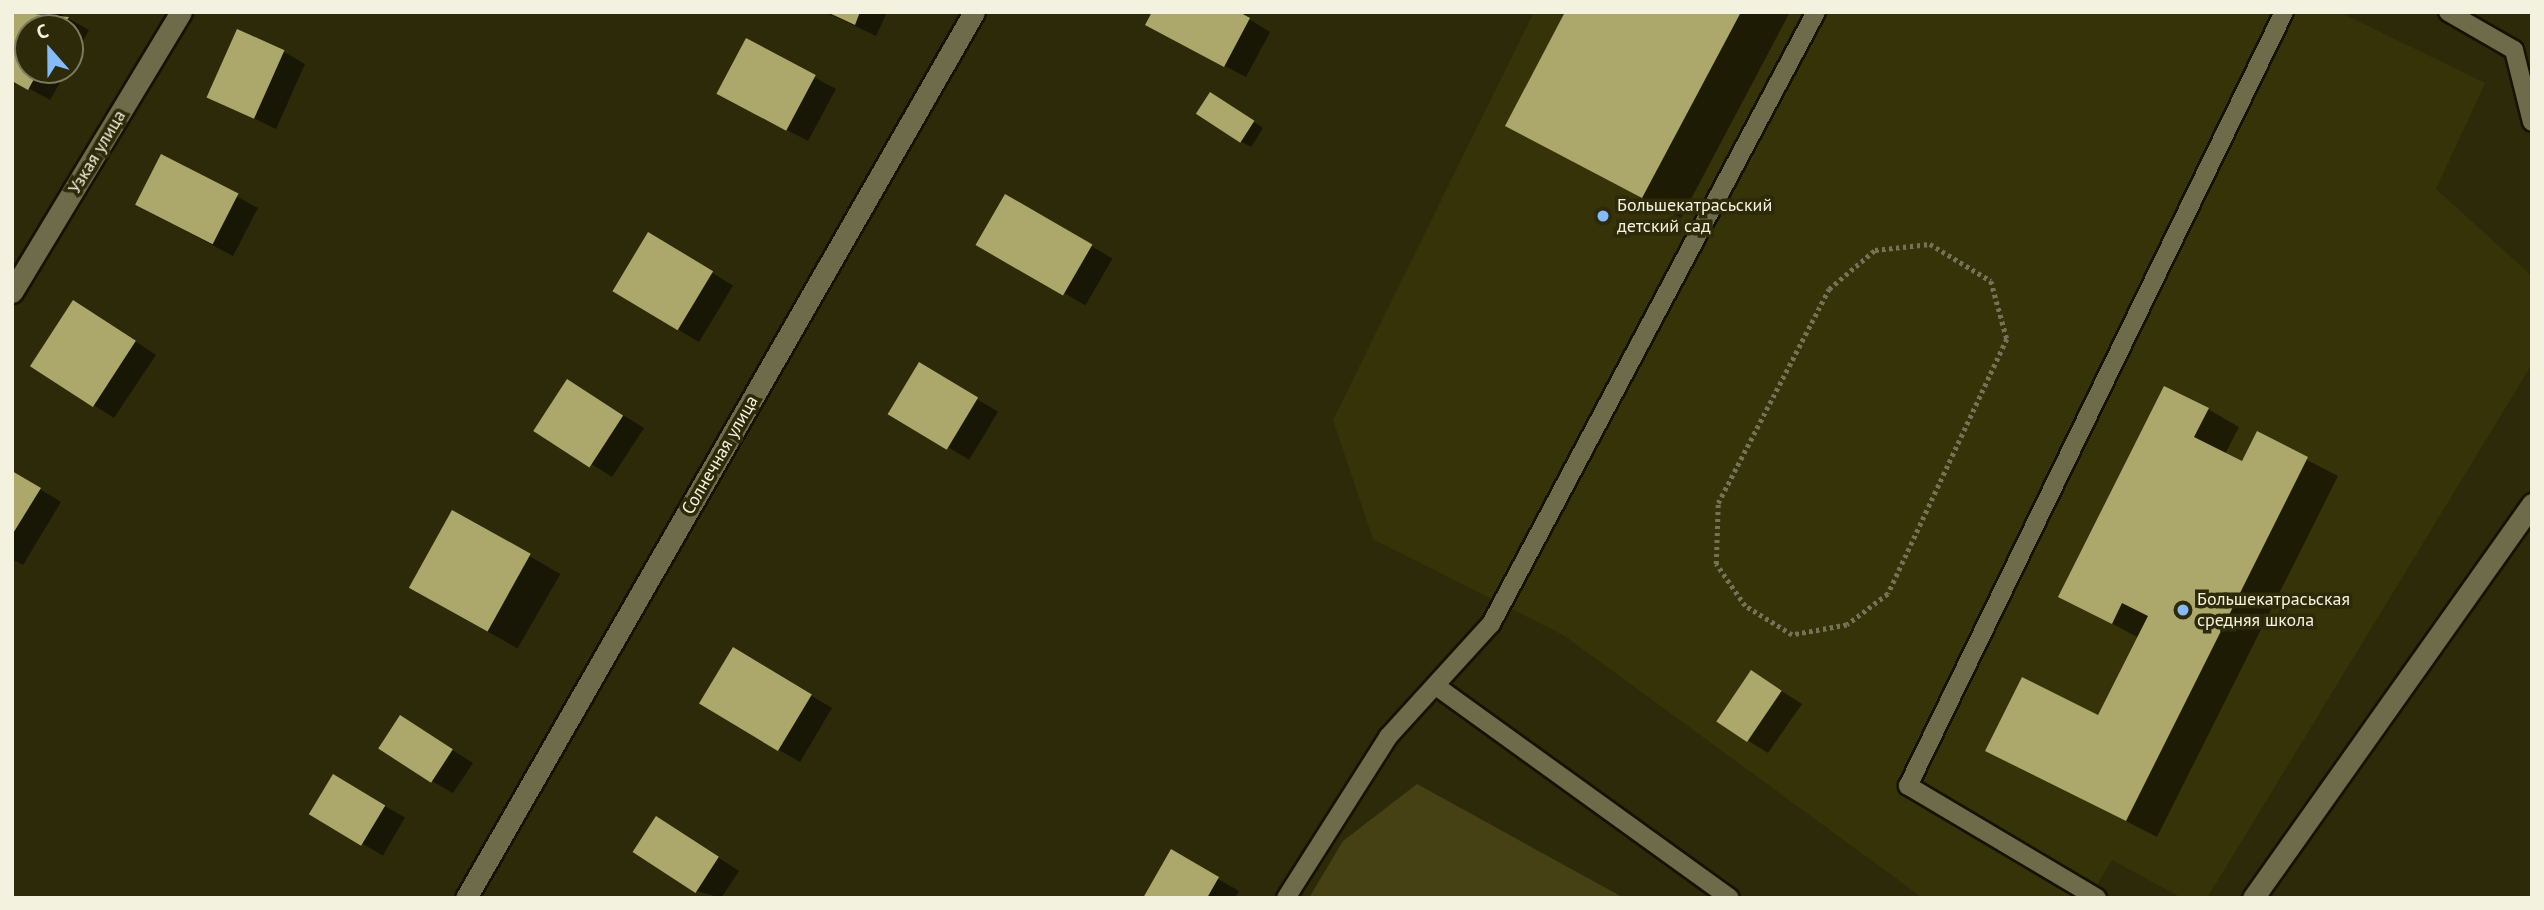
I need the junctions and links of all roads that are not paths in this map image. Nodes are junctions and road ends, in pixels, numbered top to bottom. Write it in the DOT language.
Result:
graph roads {
  1 [pos="181,12"];
  2 [pos="974,12"];
  3 [pos="1815,12"];
  4 [pos="2284,12"];
  5 [pos="2448,12"];
  6 [pos="2532,122"];
  7 [pos="12,292"];
  8 [pos="2532,503"];
  9 [pos="1436,686"];
  10 [pos="466,898"];
  11 [pos="1286,898"];
  12 [pos="1730,898"];
  13 [pos="2097,898"];
  14 [pos="2253,898"];
  1 -- 7 [label="street, Узкая улица"];
  2 -- 10 [label="street, Солнечная улица"];
  3 -- 9 [label="lane"];
  4 -- 13 [label="lane"];
  5 -- 6 [label="lane"];
  8 -- 14 [label="street"];
  9 -- 11 [label="lane"];
  9 -- 12 [label="lane"];
}
